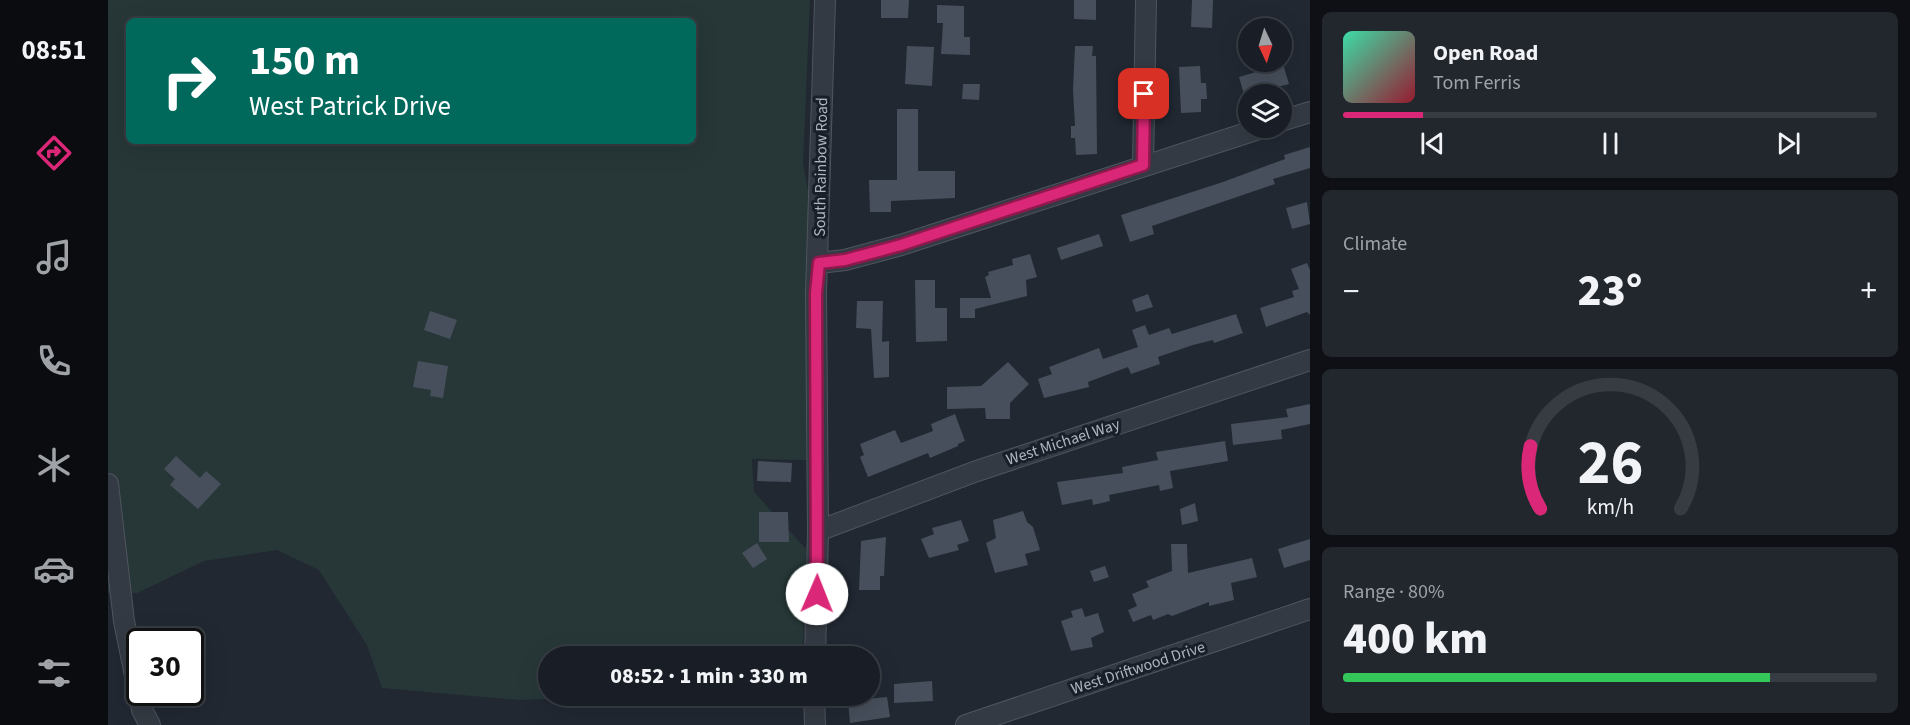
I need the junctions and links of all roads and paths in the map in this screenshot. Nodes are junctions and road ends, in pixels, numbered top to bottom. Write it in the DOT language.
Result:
graph roads {
  1 [pos="825,0"];
  2 [pos="1146,0"];
  3 [pos="1310,112"];
  4 [pos="1292,118"];
  5 [pos="1238,135"];
  6 [pos="1143,165"];
  7 [pos="819,263"];
  8 [pos="1310,360"];
  9 [pos="108,483"];
  10 [pos="818,531"];
  11 [pos="111,541"];
  12 [pos="1310,609"];
  13 [pos="815,646"];
  14 [pos="814,706"];
  15 [pos="150,725"];
  16 [pos="815,725"];
  17 [pos="966,725"];
  1 -- 7 [label="street, South Rainbow Road"];
  2 -- 6 [label="street"];
  3 -- 4 [label="street"];
  5 -- 6 [label="street"];
  6 -- 7 [label="street"];
  7 -- 10 [label="street, South Rainbow Road"];
  8 -- 10 [label="street, West Michael Way"];
  9 -- 11 [label="street"];
  10 -- 13 [label="street, South Rainbow Road"];
  11 -- 15 [label="street"];
  12 -- 17 [label="street, West Driftwood Drive"];
  14 -- 16 [label="street"];
}
